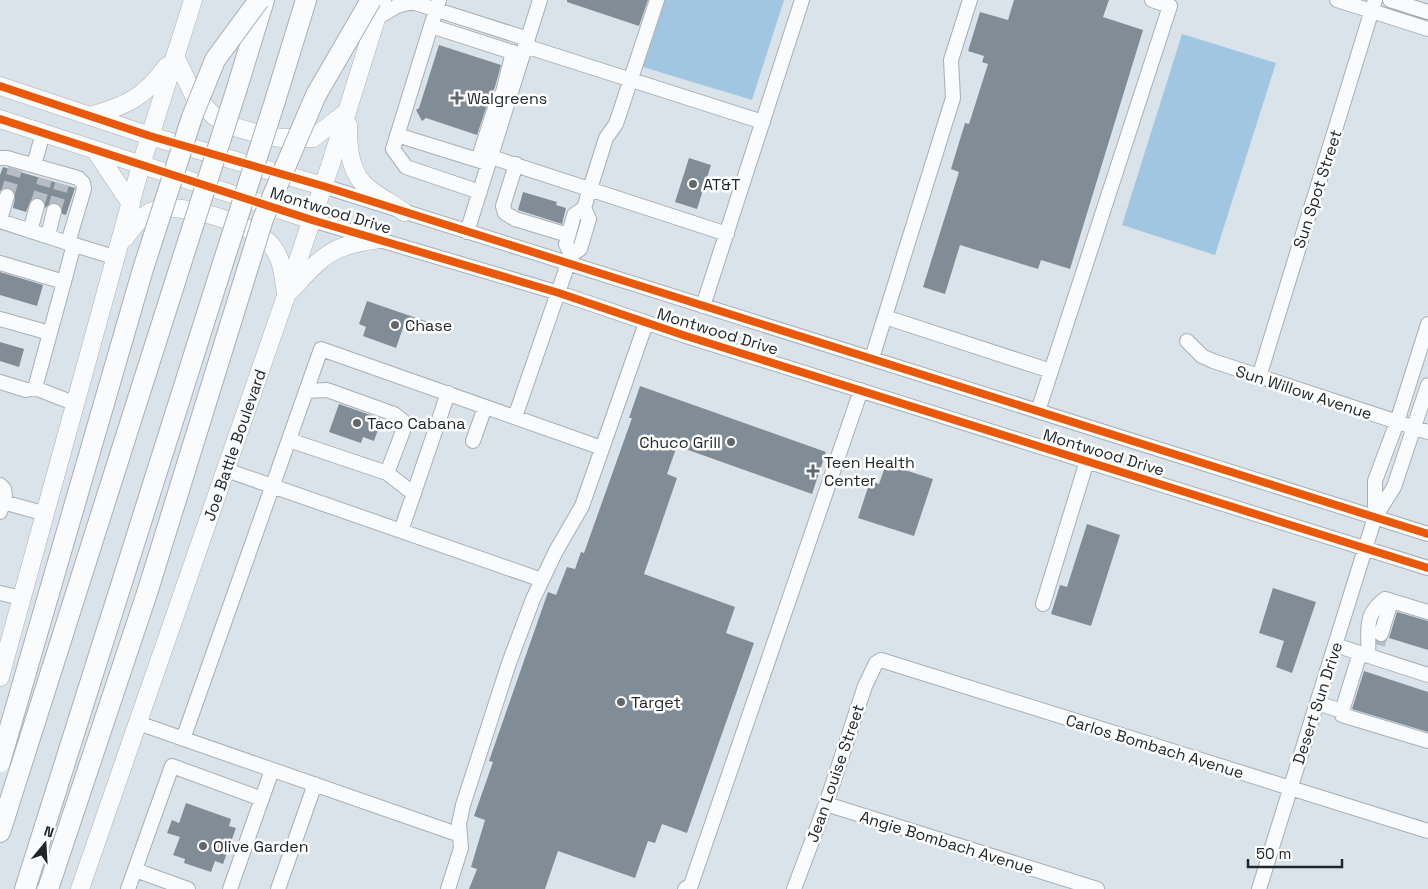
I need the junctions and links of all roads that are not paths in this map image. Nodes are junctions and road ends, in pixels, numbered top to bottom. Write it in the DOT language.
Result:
graph roads {
  1 [pos="193,0"];
  2 [pos="259,0"];
  3 [pos="264,0"];
  4 [pos="306,0"];
  5 [pos="382,0"];
  6 [pos="540,0"];
  7 [pos="657,0"];
  8 [pos="802,0"];
  9 [pos="970,0"];
  10 [pos="1152,0"];
  11 [pos="1337,0"];
  12 [pos="1390,0"];
  13 [pos="1171,3"];
  14 [pos="438,5"];
  15 [pos="1373,6"];
  16 [pos="374,9"];
  17 [pos="1428,12"];
  18 [pos="431,26"];
  19 [pos="1428,29"];
  20 [pos="522,48"];
  21 [pos="175,56"];
  22 [pos="502,78"];
  23 [pos="630,80"];
  24 [pos="0,86"];
  25 [pos="495,108"];
  26 [pos="347,112"];
  27 [pos="90,116"];
  28 [pos="0,119"];
  29 [pos="763,122"];
  30 [pos="19,125"];
  31 [pos="0,126"];
  32 [pos="42,133"];
  33 [pos="397,135"];
  34 [pos="150,136"];
  35 [pos="95,150"];
  36 [pos="0,158"];
  37 [pos="486,160"];
  38 [pos="516,164"];
  39 [pos="141,165"];
  40 [pos="42,171"];
  41 [pos="323,186"];
  42 [pos="590,189"];
  43 [pos="480,192"];
  44 [pos="7,196"];
  45 [pos="131,204"];
  46 [pos="37,206"];
  47 [pos="584,208"];
  48 [pos="54,211"];
  49 [pos="404,212"];
  50 [pos="312,220"];
  51 [pos="0,221"];
  52 [pos="30,231"];
  53 [pos="467,232"];
  54 [pos="726,234"];
  55 [pos="568,235"];
  56 [pos="48,236"];
  57 [pos="379,240"];
  58 [pos="71,243"];
  59 [pos="118,251"];
  60 [pos="570,259"];
  61 [pos="0,262"];
  62 [pos="64,282"];
  63 [pos="559,293"];
  64 [pos="286,296"];
  65 [pos="703,306"];
  66 [pos="885,317"];
  67 [pos="0,318"];
  68 [pos="646,323"];
  69 [pos="1428,324"];
  70 [pos="50,333"];
  71 [pos="1187,341"];
  72 [pos="872,358"];
  73 [pos="1051,371"];
  74 [pos="1259,377"];
  75 [pos="0,382"];
  76 [pos="1428,385"];
  77 [pos="35,388"];
  78 [pos="861,390"];
  79 [pos="306,391"];
  80 [pos="448,394"];
  81 [pos="76,404"];
  82 [pos="485,406"];
  83 [pos="1038,411"];
  84 [pos="514,417"];
  85 [pos="1397,422"];
  86 [pos="1421,430"];
  87 [pos="289,440"];
  88 [pos="473,441"];
  89 [pos="602,448"];
  90 [pos="1087,461"];
  91 [pos="226,470"];
  92 [pos="387,473"];
  93 [pos="0,485"];
  94 [pos="272,486"];
  95 [pos="414,494"];
  96 [pos="2,507"];
  97 [pos="46,514"];
  98 [pos="1375,517"];
  99 [pos="401,531"];
  100 [pos="1428,534"];
  101 [pos="1366,548"];
  102 [pos="1428,568"];
  103 [pos="542,580"];
  104 [pos="0,593"];
  105 [pos="22,598"];
  106 [pos="1385,598"];
  107 [pos="1043,604"];
  108 [pos="1428,612"];
  109 [pos="1335,645"];
  110 [pos="1364,654"];
  111 [pos="881,660"];
  112 [pos="1428,675"];
  113 [pos="0,677"];
  114 [pos="1317,703"];
  115 [pos="1342,711"];
  116 [pos="138,723"];
  117 [pos="183,739"];
  118 [pos="1428,741"];
  119 [pos="0,762"];
  120 [pos="272,770"];
  121 [pos="315,784"];
  122 [pos="1290,788"];
  123 [pos="262,799"];
  124 [pos="826,804"];
  125 [pos="0,832"];
  126 [pos="1428,832"];
  127 [pos="460,835"];
  128 [pos="135,870"];
  129 [pos="26,889"];
  130 [pos="48,889"];
  131 [pos="80,889"];
  132 [pos="128,889"];
  133 [pos="188,889"];
  134 [pos="230,889"];
  135 [pos="278,889"];
  136 [pos="448,889"];
  137 [pos="685,889"];
  138 [pos="794,889"];
  139 [pos="1097,889"];
  140 [pos="1259,889"];
  1 -- 21 [label="main road"];
  2 -- 119 [label="highway, bridge"];
  3 -- 125 [label="highway, bridge"];
  4 -- 129 [label="highway, bridge"];
  5 -- 16 [label="main road, Joe Battle Boulevard"];
  6 -- 20 [label="street"];
  7 -- 23 [label="street"];
  8 -- 29 [label="street"];
  9 -- 66 [label="street"];
  10 -- 13 [label="street"];
  11 -- 15 [label="street"];
  12 -- 17 [label="street"];
  13 -- 73 [label="street"];
  14 -- 16 [label="street"];
  14 -- 18 [label="street"];
  14 -- 20 [label="street"];
  15 -- 19 [label="street"];
  15 -- 74 [label="street, Sun Spot Street"];
  16 -- 26 [label="main road, Joe Battle Boulevard"];
  16 -- 130 [label="highway, bridge"];
  18 -- 20 [label="street"];
  18 -- 33 [label="street"];
  20 -- 22 [label="street"];
  20 -- 23 [label="street"];
  20 -- 37 [label="street"];
  21 -- 26 [label="main road"];
  21 -- 27 [label="main road"];
  21 -- 34 [label="main road"];
  22 -- 25 [label="street"];
  22 -- 25 [label="street"];
  23 -- 29 [label="street"];
  23 -- 42 [label="street"];
  24 -- 27 [label="main road, Montwood Drive"];
  25 -- 37 [label="street"];
  26 -- 41 [label="main road, Joe Battle Boulevard"];
  26 -- 49 [label="main road"];
  27 -- 34 [label="main road, Montwood Drive"];
  28 -- 30 [label="main road, Montwood Drive"];
  29 -- 54 [label="street"];
  30 -- 31 [label="main road"];
  30 -- 32 [label="main road, Montwood Drive"];
  32 -- 35 [label="main road, Montwood Drive"];
  32 -- 40 [label="street"];
  33 -- 37 [label="street"];
  33 -- 43 [label="street"];
  34 -- 39 [label="main road"];
  34 -- 41 [label="main road, Montwood Drive"];
  35 -- 39 [label="main road, Montwood Drive"];
  35 -- 45 [label="main road"];
  36 -- 40 [label="street"];
  37 -- 38 [label="street"];
  37 -- 43 [label="street"];
  38 -- 42 [label="street"];
  38 -- 55 [label="street"];
  39 -- 45 [label="main road"];
  39 -- 50 [label="main road, Montwood Drive"];
  40 -- 58 [label="street"];
  41 -- 49 [label="street, Montwood Drive"];
  41 -- 50 [label="main road, Joe Battle Boulevard"];
  42 -- 47 [label="street"];
  42 -- 54 [label="street"];
  43 -- 53 [label="street"];
  44 -- 51 [label="street"];
  45 -- 59 [label="main road"];
  46 -- 52 [label="street"];
  47 -- 55 [label="street"];
  47 -- 60 [label="street"];
  48 -- 56 [label="street"];
  49 -- 53 [label="street, Montwood Drive"];
  50 -- 57 [label="street, Montwood Drive"];
  50 -- 64 [label="main road, Joe Battle Boulevard"];
  51 -- 52 [label="street"];
  52 -- 56 [label="street"];
  53 -- 60 [label="street, Montwood Drive"];
  54 -- 65 [label="street"];
  55 -- 60 [label="street"];
  56 -- 58 [label="street"];
  57 -- 63 [label="street, Montwood Drive"];
  57 -- 64 [label="main road"];
  58 -- 59 [label="street"];
  58 -- 62 [label="street"];
  59 -- 64 [label="main road"];
  59 -- 81 [label="main road"];
  60 -- 63 [label="street"];
  60 -- 65 [label="street, Montwood Drive"];
  61 -- 62 [label="street"];
  62 -- 70 [label="street"];
  63 -- 68 [label="street, Montwood Drive"];
  63 -- 84 [label="street"];
  64 -- 91 [label="main road, Joe Battle Boulevard"];
  65 -- 72 [label="street, Montwood Drive"];
  66 -- 72 [label="street"];
  66 -- 73 [label="street"];
  67 -- 70 [label="street"];
  68 -- 78 [label="street, Montwood Drive"];
  68 -- 89 [label="street"];
  69 -- 85 [label="street, Desert Sun Drive"];
  70 -- 77 [label="street"];
  71 -- 74 [label="street, Sun Willow Avenue"];
  72 -- 83 [label="street, Montwood Drive"];
  73 -- 83 [label="street"];
  74 -- 85 [label="street, Sun Willow Avenue"];
  75 -- 77 [label="street"];
  76 -- 86 [label="street, Desert Sun Drive"];
  77 -- 81 [label="street"];
  78 -- 90 [label="street, Montwood Drive"];
  78 -- 137 [label="street"];
  79 -- 80 [label="street"];
  79 -- 87 [label="street"];
  79 -- 92 [label="street"];
  80 -- 82 [label="street"];
  80 -- 95 [label="street"];
  81 -- 97 [label="main road"];
  82 -- 84 [label="street"];
  82 -- 88 [label="street"];
  83 -- 98 [label="street, Montwood Drive"];
  84 -- 89 [label="street"];
  85 -- 86 [label="street, Sun Willow Avenue"];
  85 -- 98 [label="street, Desert Sun Drive"];
  86 -- 98 [label="street, Desert Sun Drive"];
  87 -- 92 [label="street"];
  87 -- 94 [label="street"];
  89 -- 103 [label="street"];
  90 -- 101 [label="street, Montwood Drive"];
  90 -- 107 [label="street"];
  91 -- 94 [label="street"];
  91 -- 116 [label="main road, Joe Battle Boulevard"];
  92 -- 95 [label="street"];
  93 -- 96 [label="street"];
  94 -- 99 [label="street"];
  94 -- 117 [label="street"];
  95 -- 99 [label="street"];
  96 -- 97 [label="street"];
  97 -- 105 [label="main road"];
  98 -- 100 [label="street, Montwood Drive"];
  98 -- 101 [label="street, Desert Sun Drive"];
  99 -- 103 [label="street"];
  101 -- 102 [label="street, Montwood Drive"];
  101 -- 109 [label="street, Desert Sun Drive"];
  103 -- 127 [label="street"];
  104 -- 105 [label="street"];
  105 -- 113 [label="main road"];
  106 -- 108 [label="street"];
  106 -- 110 [label="street"];
  106 -- 110 [label="street"];
  109 -- 110 [label="street"];
  109 -- 114 [label="street, Desert Sun Drive"];
  110 -- 112 [label="street"];
  110 -- 115 [label="street"];
  111 -- 122 [label="street, Carlos Bombach Avenue"];
  111 -- 124 [label="street, Jean Louise Street"];
  114 -- 115 [label="street"];
  114 -- 122 [label="street, Desert Sun Drive"];
  115 -- 118 [label="street"];
  116 -- 117 [label="street"];
  116 -- 131 [label="main road, Joe Battle Boulevard"];
  117 -- 120 [label="street"];
  120 -- 121 [label="street"];
  120 -- 123 [label="street"];
  121 -- 127 [label="street"];
  121 -- 135 [label="street"];
  122 -- 126 [label="street, Carlos Bombach Avenue"];
  122 -- 140 [label="street, Desert Sun Drive"];
  123 -- 128 [label="street"];
  123 -- 134 [label="street"];
  124 -- 138 [label="street, Jean Louise Street"];
  124 -- 139 [label="street, Angie Bombach Avenue"];
  127 -- 136 [label="street"];
  128 -- 132 [label="street"];
  128 -- 133 [label="street"];
}
